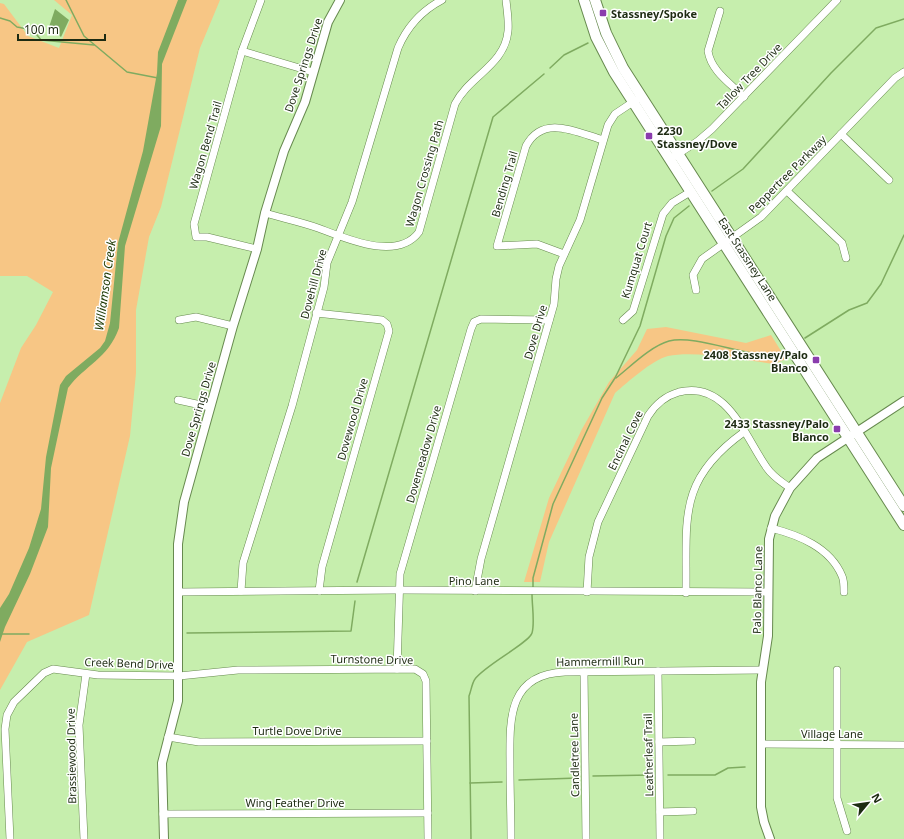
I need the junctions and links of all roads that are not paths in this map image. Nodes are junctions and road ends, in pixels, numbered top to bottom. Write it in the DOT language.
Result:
graph roads {
  1 [pos="261,0"];
  2 [pos="340,0"];
  3 [pos="442,0"];
  4 [pos="506,0"];
  5 [pos="837,0"];
  6 [pos="592,1"];
  7 [pos="720,11"];
  8 [pos="242,51"];
  9 [pos="313,72"];
  10 [pos="904,72"];
  11 [pos="744,97"];
  12 [pos="637,99"];
  13 [pos="841,134"];
  14 [pos="603,140"];
  15 [pos="674,157"];
  16 [pos="889,180"];
  17 [pos="788,190"];
  18 [pos="698,197"];
  19 [pos="265,213"];
  20 [pos="338,237"];
  21 [pos="727,240"];
  22 [pos="257,249"];
  23 [pos="564,254"];
  24 [pos="846,258"];
  25 [pos="696,290"];
  26 [pos="316,313"];
  27 [pos="179,320"];
  28 [pos="549,320"];
  29 [pos="623,320"];
  30 [pos="233,326"];
  31 [pos="178,400"];
  32 [pos="904,401"];
  33 [pos="210,407"];
  34 [pos="744,432"];
  35 [pos="852,434"];
  36 [pos="790,488"];
  37 [pos="904,506"];
  38 [pos="904,525"];
  39 [pos="771,528"];
  40 [pos="398,590"];
  41 [pos="476,590"];
  42 [pos="241,591"];
  43 [pos="319,591"];
  44 [pos="178,592"];
  45 [pos="586,592"];
  46 [pos="768,592"];
  47 [pos="844,592"];
  48 [pos="686,593"];
  49 [pos="397,669"];
  50 [pos="762,670"];
  51 [pos="837,670"];
  52 [pos="658,671"];
  53 [pos="584,672"];
  54 [pos="86,674"];
  55 [pos="179,676"];
  56 [pos="168,737"];
  57 [pos="427,741"];
  58 [pos="692,741"];
  59 [pos="659,742"];
  60 [pos="761,744"];
  61 [pos="837,744"];
  62 [pos="904,745"];
  63 [pos="3,761"];
  64 [pos="692,811"];
  65 [pos="660,812"];
  66 [pos="428,813"];
  67 [pos="163,814"];
  68 [pos="847,831"];
  69 [pos="10,839"];
  70 [pos="84,839"];
  71 [pos="164,839"];
  72 [pos="428,839"];
  73 [pos="511,839"];
  74 [pos="586,839"];
  75 [pos="660,839"];
  76 [pos="770,839"];
  1 -- 8 [label="street, Wagon Bend Trail"];
  2 -- 9 [label="street, Dove Springs Drive"];
  3 -- 20 [label="street, Dovehill Drive"];
  4 -- 20 [label="street, Wagon Crossing Path"];
  5 -- 11 [label="street, Tallow Tree Drive"];
  6 -- 12 [label="main road, East Stassney Lane"];
  7 -- 11 [label="street"];
  8 -- 9 [label="street"];
  8 -- 22 [label="street, Wagon Bend Trail"];
  9 -- 19 [label="street, Dove Springs Drive"];
  10 -- 13 [label="street, Peppertree Parkway"];
  11 -- 15 [label="street, Tallow Tree Drive"];
  12 -- 14 [label="street, Dove Drive"];
  12 -- 15 [label="main road, East Stassney Lane"];
  13 -- 16 [label="street"];
  13 -- 17 [label="street, Peppertree Parkway"];
  14 -- 23 [label="street, Dove Drive"];
  14 -- 23 [label="street, Bending Trail"];
  15 -- 18 [label="main road, East Stassney Lane"];
  17 -- 21 [label="street, Peppertree Parkway"];
  17 -- 24 [label="street"];
  18 -- 21 [label="main road, East Stassney Lane"];
  18 -- 29 [label="street, Kumquat Court"];
  19 -- 20 [label="street, Wagon Crossing Path"];
  19 -- 22 [label="street, Dove Springs Drive"];
  20 -- 26 [label="street, Dovehill Drive"];
  21 -- 25 [label="street, Peppertree Parkway"];
  21 -- 35 [label="main road, East Stassney Lane"];
  22 -- 30 [label="street, Dove Springs Drive"];
  23 -- 28 [label="street, Dove Drive"];
  26 -- 42 [label="street, Dovehill Drive"];
  26 -- 43 [label="street, Dovewood Drive"];
  27 -- 30 [label="street"];
  28 -- 40 [label="street, Dovemeadow Drive"];
  28 -- 41 [label="street, Dove Drive"];
  30 -- 33 [label="street, Dove Springs Drive"];
  31 -- 33 [label="street"];
  32 -- 35 [label="street, Palo Blanco Lane"];
  33 -- 44 [label="street, Dove Springs Drive"];
  34 -- 36 [label="street, Encinal Cove"];
  34 -- 45 [label="street, Encinal Cove"];
  34 -- 48 [label="street"];
  35 -- 36 [label="street, Palo Blanco Lane"];
  35 -- 37 [label="main road, East Stassney Lane"];
  35 -- 38 [label="main road, East Stassney Lane"];
  36 -- 39 [label="street, Palo Blanco Lane"];
  39 -- 46 [label="street, Palo Blanco Lane"];
  39 -- 47 [label="street"];
  40 -- 41 [label="street, Pino Lane"];
  40 -- 43 [label="street, Pino Lane"];
  40 -- 49 [label="street, Dovemeadow Drive"];
  41 -- 45 [label="street, Pino Lane"];
  42 -- 43 [label="street, Pino Lane"];
  42 -- 44 [label="street, Pino Lane"];
  44 -- 55 [label="street, Dove Springs Drive"];
  45 -- 48 [label="street, Pino Lane"];
  46 -- 48 [label="street, Pino Lane"];
  46 -- 50 [label="street, Palo Blanco Lane"];
  49 -- 55 [label="street, Turnstone Drive"];
  49 -- 57 [label="street, Turnstone Drive"];
  50 -- 52 [label="street, Hammermill Run"];
  50 -- 60 [label="street, Palo Blanco Lane"];
  51 -- 61 [label="street"];
  52 -- 53 [label="street, Hammermill Run"];
  52 -- 59 [label="street, Leatherleaf Trail"];
  53 -- 73 [label="street, Hammermill Run"];
  53 -- 74 [label="street, Candletree Lane"];
  54 -- 55 [label="street, Creek Bend Drive"];
  54 -- 63 [label="street, Creek Bend Drive"];
  54 -- 70 [label="street, Brassiewood Drive"];
  55 -- 56 [label="street, Dove Springs Drive"];
  56 -- 57 [label="street, Turtle Dove Drive"];
  56 -- 67 [label="street, Dove Springs Drive"];
  57 -- 66 [label="street, Turnstone Drive"];
  58 -- 59 [label="street"];
  59 -- 65 [label="street, Leatherleaf Trail"];
  60 -- 61 [label="street, Village Lane"];
  60 -- 76 [label="street, Palo Blanco Lane"];
  61 -- 62 [label="street, Village Lane"];
  61 -- 68 [label="street"];
  63 -- 69 [label="street, Creek Bend Drive"];
  64 -- 65 [label="street"];
  65 -- 75 [label="street, Leatherleaf Trail"];
  66 -- 67 [label="street, Wing Feather Drive"];
  66 -- 72 [label="street, Turnstone Drive"];
  67 -- 71 [label="street, Dove Springs Drive"];
}
